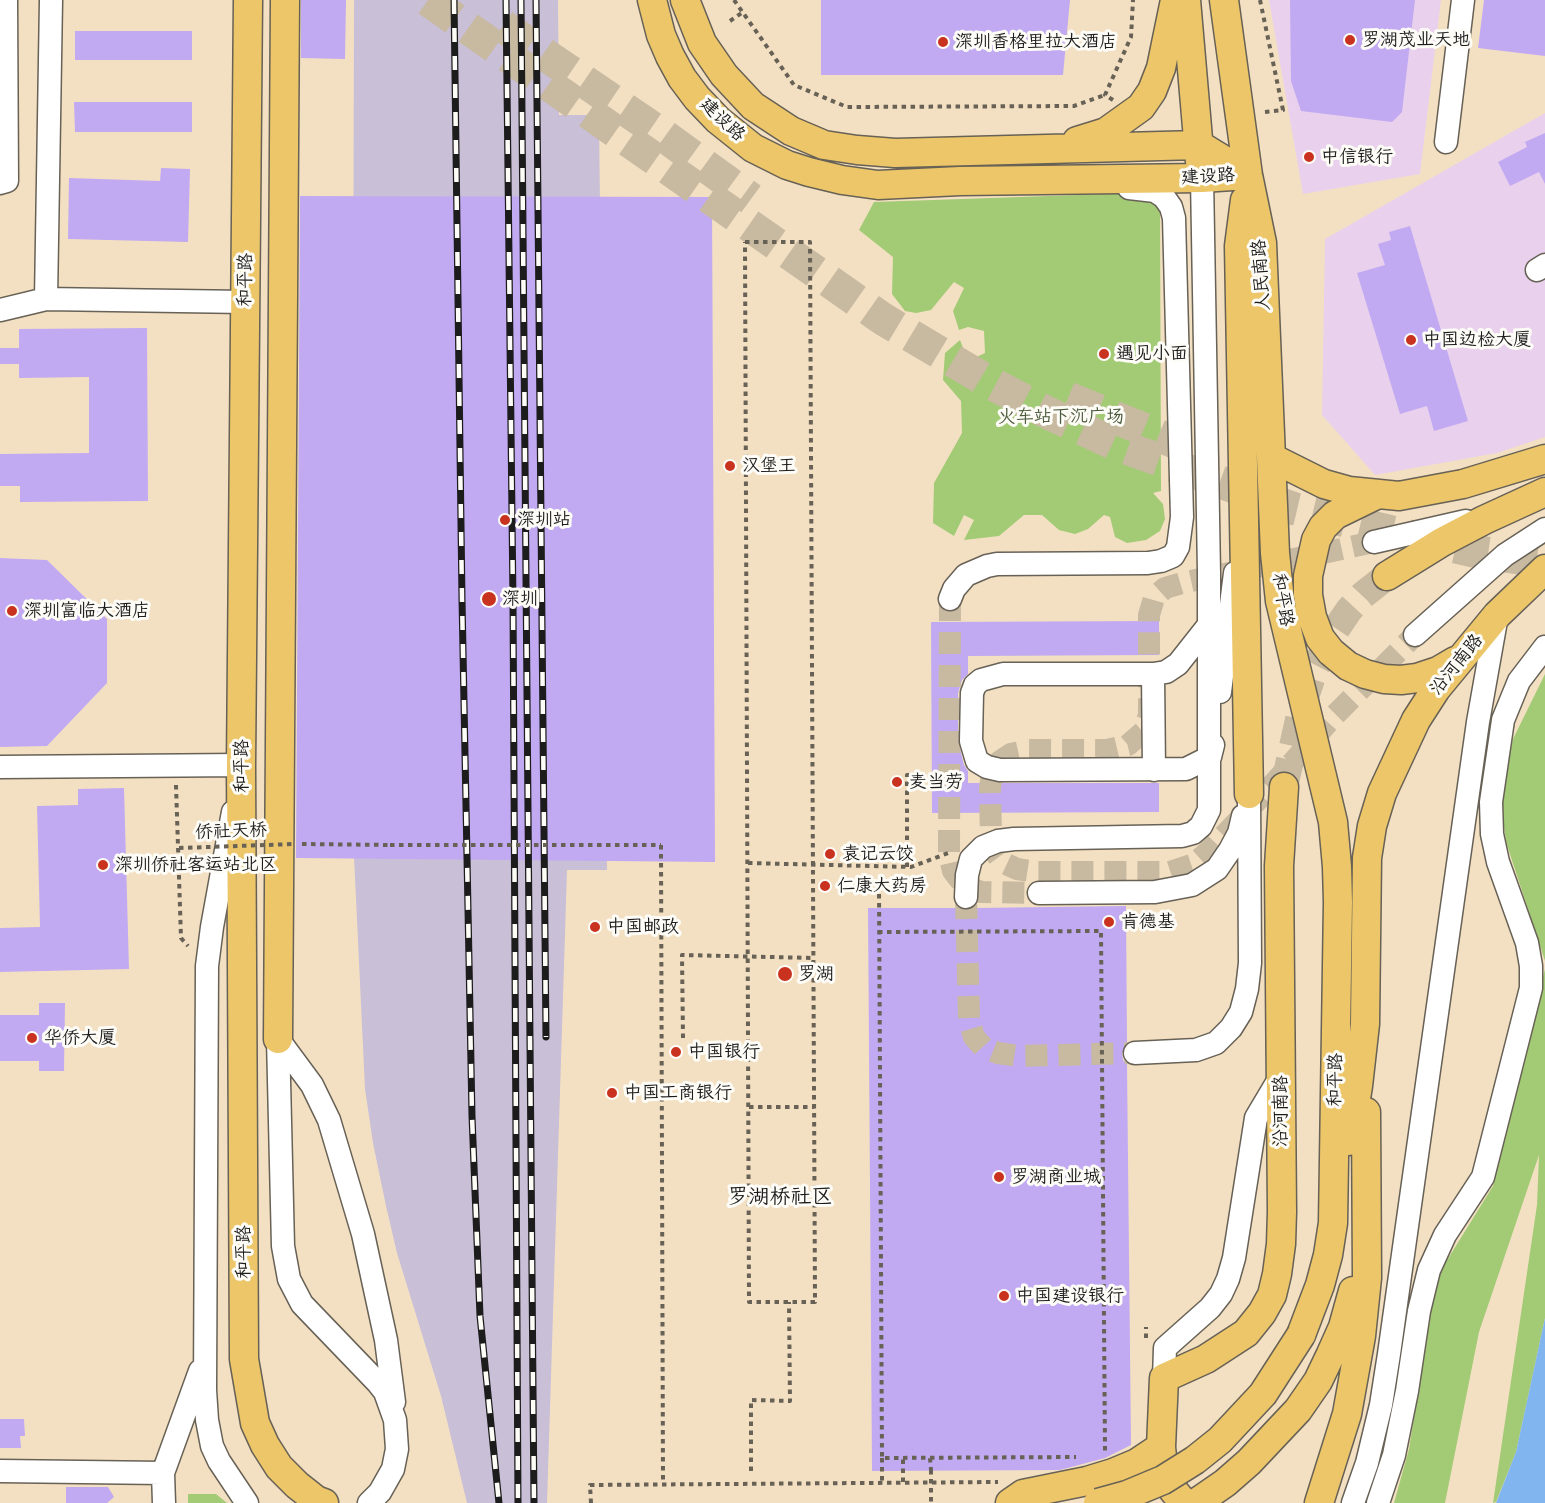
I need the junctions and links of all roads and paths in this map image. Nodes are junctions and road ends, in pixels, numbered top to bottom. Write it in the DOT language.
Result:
graph roads {
  1 [pos="6,0"];
  2 [pos="51,0"];
  3 [pos="248,0"];
  4 [pos="285,0"];
  5 [pos="652,0"];
  6 [pos="685,0"];
  7 [pos="734,0"];
  8 [pos="1175,0"];
  9 [pos="1186,0"];
  10 [pos="1224,0"];
  11 [pos="1463,0"];
  12 [pos="743,12"];
  13 [pos="730,21"];
  14 [pos="1105,94"];
  15 [pos="1446,141"];
  16 [pos="1199,145"];
  17 [pos="1047,150"];
  18 [pos="1248,175"];
  19 [pos="1202,178"];
  20 [pos="0,183"];
  21 [pos="878,185"];
  22 [pos="46,299"];
  23 [pos="245,302"];
  24 [pos="0,310"];
  25 [pos="1272,458"];
  26 [pos="1545,459"];
  27 [pos="1545,492"];
  28 [pos="1376,495"];
  29 [pos="1243,504"];
  30 [pos="1506,510"];
  31 [pos="1545,510"];
  32 [pos="1545,529"];
  33 [pos="1374,542"];
  34 [pos="1275,553"];
  35 [pos="1545,569"];
  36 [pos="950,599"];
  37 [pos="1497,615"];
  38 [pos="1208,626"];
  39 [pos="1415,635"];
  40 [pos="1545,647"];
  41 [pos="1460,658"];
  42 [pos="1153,674"];
  43 [pos="1210,757"];
  44 [pos="241,765"];
  45 [pos="0,767"];
  46 [pos="1154,770"];
  47 [pos="926,775"];
  48 [pos="1284,787"];
  49 [pos="1249,794"];
  50 [pos="177,801"];
  51 [pos="1333,822"];
  52 [pos="179,848"];
  53 [pos="748,863"];
  54 [pos="813,865"];
  55 [pos="879,885"];
  56 [pos="1039,893"];
  57 [pos="966,897"];
  58 [pos="878,932"];
  59 [pos="181,938"];
  60 [pos="748,956"];
  61 [pos="814,958"];
  62 [pos="1365,1024"];
  63 [pos="683,1038"];
  64 [pos="278,1039"];
  65 [pos="1135,1053"];
  66 [pos="1281,1076"];
  67 [pos="749,1107"];
  68 [pos="814,1107"];
  69 [pos="1368,1202"];
  70 [pos="1333,1223"];
  71 [pos="789,1302"];
  72 [pos="1146,1327"];
  73 [pos="1146,1338"];
  74 [pos="205,1359"];
  75 [pos="1164,1378"];
  76 [pos="397,1428"];
  77 [pos="1161,1447"];
  78 [pos="1082,1457"];
  79 [pos="1105,1457"];
  80 [pos="882,1458"];
  81 [pos="903,1458"];
  82 [pos="930,1458"];
  83 [pos="0,1471"];
  84 [pos="751,1471"];
  85 [pos="882,1482"];
  86 [pos="903,1482"];
  87 [pos="663,1484"];
  88 [pos="164,1493"];
  89 [pos="1009,1493"];
  90 [pos="247,1503"];
  91 [pos="324,1503"];
  92 [pos="369,1503"];
  93 [pos="591,1503"];
  94 [pos="931,1503"];
  95 [pos="1098,1503"];
  96 [pos="1184,1503"];
  97 [pos="1196,1503"];
  98 [pos="1319,1503"];
  99 [pos="1353,1503"];
  100 [pos="1378,1503"];
  1 -- 20 [label="street"];
  2 -- 22 [label="street"];
  3 -- 23 [label="main road, 和平路"];
  4 -- 64 [label="main road, 和平路"];
  5 -- 21 [label="main road, 建设路"];
  6 -- 17 [label="main road, 建设路"];
  7 -- 12 [label="path"];
  8 -- 17 [label="main road"];
  9 -- 16 [label="main road"];
  10 -- 18 [label="main road, 人民南路"];
  11 -- 15 [label="street"];
  12 -- 13 [label="path"];
  12 -- 14 [label="path"];
  16 -- 17 [label="main road, 建设路"];
  16 -- 18 [label="main road, 建设路"];
  16 -- 19 [label="main road"];
  18 -- 19 [label="main road, 建设路"];
  18 -- 25 [label="main road, 人民南路"];
  18 -- 29 [label="main road"];
  19 -- 21 [label="main road, 建设路"];
  19 -- 38 [label="street"];
  21 -- 36 [label="street"];
  22 -- 23 [label="street"];
  22 -- 24 [label="street"];
  23 -- 44 [label="main road, 和平路"];
  25 -- 28 [label="main road"];
  25 -- 34 [label="main road, 人民南路"];
  26 -- 28 [label="main road"];
  27 -- 30 [label="main road"];
  28 -- 41 [label="main road"];
  29 -- 43 [label="street"];
  29 -- 49 [label="main road"];
  30 -- 31 [label="main road"];
  30 -- 33 [label="street"];
  32 -- 39 [label="street"];
  34 -- 51 [label="main road, 和平路"];
  35 -- 37 [label="main road, 沿河南路"];
  37 -- 41 [label="main road, 沿河南路"];
  37 -- 99 [label="street"];
  38 -- 42 [label="street"];
  38 -- 43 [label="street"];
  40 -- 100 [label="street"];
  41 -- 62 [label="main road, 沿河南路"];
  42 -- 46 [label="street"];
  42 -- 46 [label="street"];
  43 -- 46 [label="street"];
  43 -- 57 [label="street"];
  44 -- 45 [label="street"];
  44 -- 74 [label="street"];
  44 -- 91 [label="main road, 和平路"];
  47 -- 54 [label="path"];
  48 -- 66 [label="main road, 沿河南路"];
  49 -- 56 [label="street"];
  49 -- 65 [label="street"];
  50 -- 52 [label="path, 侨社天桥"];
  51 -- 62 [label="main road"];
  51 -- 70 [label="main road, 和平路"];
  52 -- 59 [label="path"];
  52 -- 87 [label="path, 侨社天桥, bridge"];
  53 -- 54 [label="path"];
  53 -- 54 [label="path"];
  53 -- 60 [label="path"];
  54 -- 61 [label="path"];
  55 -- 58 [label="path"];
  58 -- 79 [label="path"];
  58 -- 80 [label="path"];
  60 -- 61 [label="path"];
  60 -- 63 [label="path"];
  60 -- 67 [label="path"];
  61 -- 68 [label="path"];
  62 -- 69 [label="main road"];
  62 -- 70 [label="main road"];
  64 -- 76 [label="street"];
  64 -- 76 [label="street"];
  66 -- 75 [label="street"];
  66 -- 75 [label="main road, 沿河南路"];
  67 -- 68 [label="path"];
  67 -- 71 [label="path"];
  68 -- 71 [label="path"];
  69 -- 97 [label="main road"];
  69 -- 98 [label="main road"];
  70 -- 95 [label="main road, 和平路, bridge"];
  71 -- 84 [label="path"];
  72 -- 73 [label="path"];
  74 -- 88 [label="street"];
  74 -- 90 [label="street"];
  75 -- 77 [label="main road"];
  76 -- 92 [label="street"];
  77 -- 89 [label="main road"];
  77 -- 96 [label="main road"];
  78 -- 82 [label="path"];
  80 -- 81 [label="path"];
  80 -- 85 [label="path"];
  81 -- 82 [label="path"];
  81 -- 86 [label="path"];
  82 -- 94 [label="path, bridge"];
  83 -- 88 [label="street"];
  85 -- 86 [label="path"];
  85 -- 87 [label="path"];
  86 -- 89 [label="path"];
  87 -- 93 [label="path"];
}
